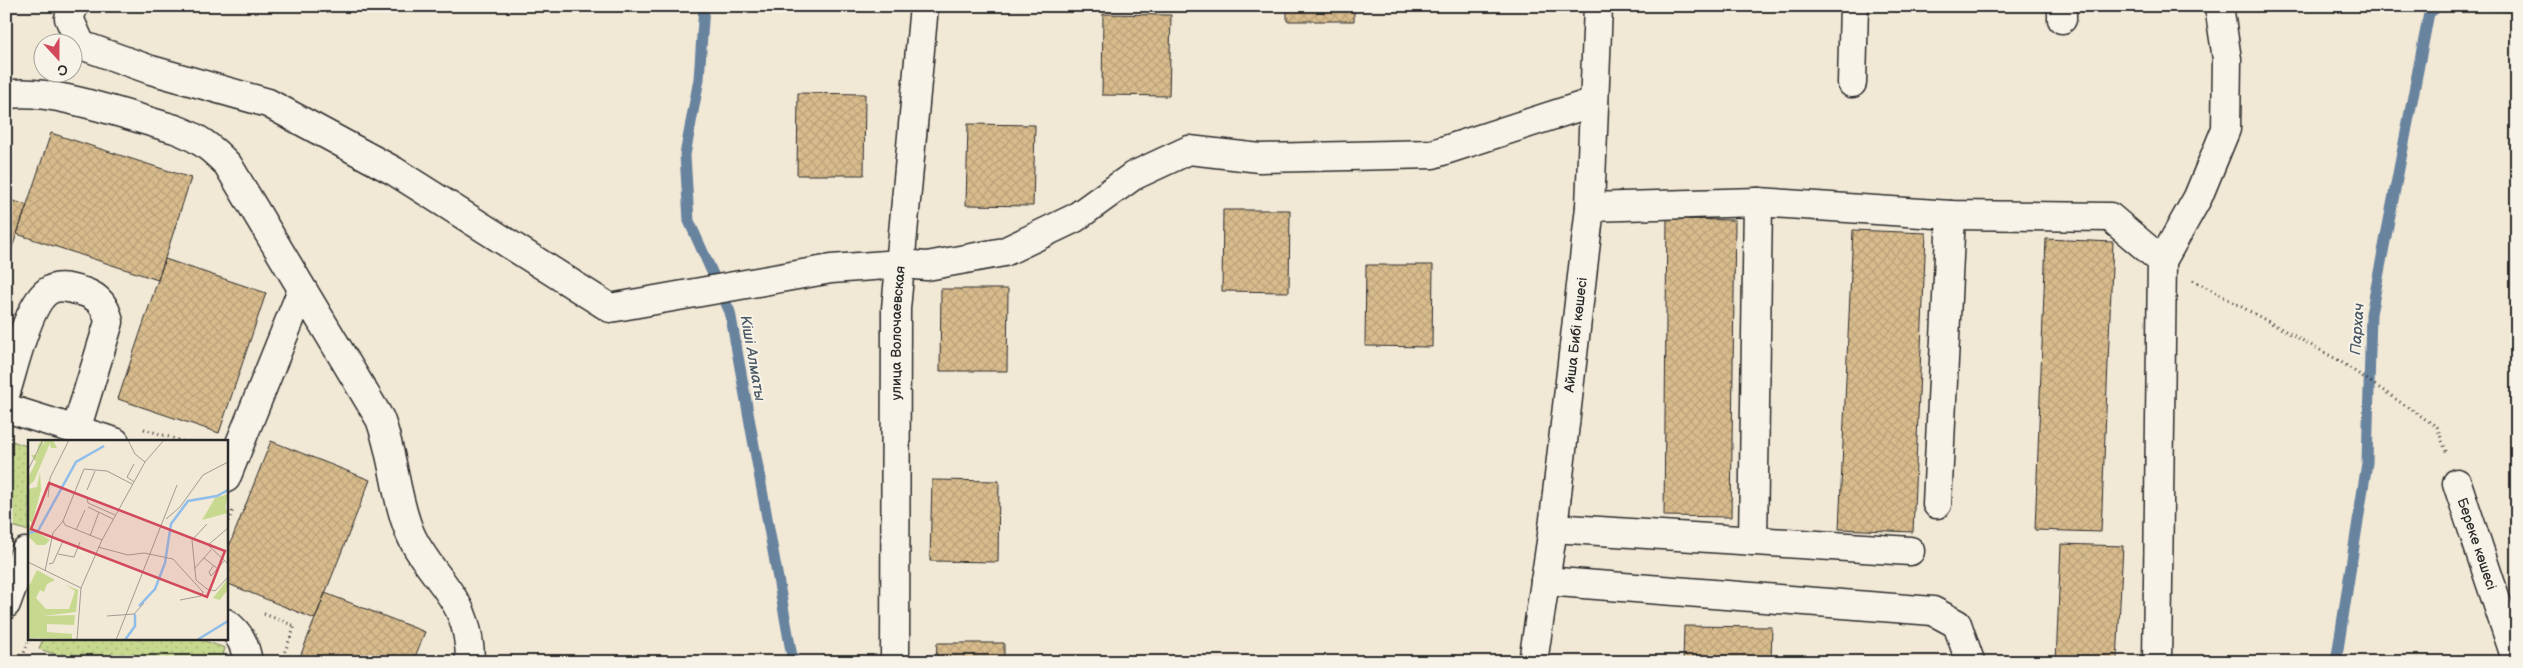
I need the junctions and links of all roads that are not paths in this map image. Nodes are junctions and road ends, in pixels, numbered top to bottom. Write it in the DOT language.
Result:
graph roads {
  1 [pos="74,6"];
  2 [pos="924,6"];
  3 [pos="1598,6"];
  4 [pos="1854,6"];
  5 [pos="2219,6"];
  6 [pos="1852,83"];
  7 [pos="6,95"];
  8 [pos="1594,102"];
  9 [pos="1758,202"];
  10 [pos="1590,207"];
  11 [pos="1951,215"];
  12 [pos="2162,261"];
  13 [pos="900,264"];
  14 [pos="302,290"];
  15 [pos="6,392"];
  16 [pos="6,408"];
  17 [pos="76,430"];
  18 [pos="108,440"];
  19 [pos="228,475"];
  20 [pos="2456,483"];
  21 [pos="1937,504"];
  22 [pos="1553,528"];
  23 [pos="1753,541"];
  24 [pos="20,551"];
  25 [pos="1910,552"];
  26 [pos="1545,581"];
  27 [pos="6,604"];
  28 [pos="228,625"];
  29 [pos="1970,661"];
  30 [pos="248,662"];
  31 [pos="470,662"];
  32 [pos="895,662"];
  33 [pos="1533,662"];
  34 [pos="2157,662"];
  35 [pos="2517,662"];
  1 -- 13 [label="street"];
  2 -- 13 [label="street, улица Волочаевская"];
  3 -- 8 [label="street, Айша Бибі көшесі"];
  4 -- 6 [label="street"];
  5 -- 12 [label="street"];
  7 -- 14 [label="street"];
  8 -- 10 [label="street, Айша Бибі көшесі"];
  8 -- 13 [label="street"];
  9 -- 10 [label="street"];
  9 -- 11 [label="street"];
  9 -- 23 [label="street"];
  10 -- 22 [label="street, Айша Бибі көшесі"];
  11 -- 12 [label="street"];
  11 -- 21 [label="street"];
  12 -- 34 [label="street"];
  13 -- 32 [label="street, улица Волочаевская"];
  14 -- 19 [label="street"];
  14 -- 31 [label="street"];
  15 -- 17 [label="street"];
  16 -- 17 [label="street"];
  17 -- 18 [label="street"];
  20 -- 35 [label="street, Береке көшесі"];
  22 -- 23 [label="street"];
  22 -- 26 [label="street, Айша Бибі көшесі"];
  23 -- 25 [label="street"];
  24 -- 27 [label="street"];
  26 -- 29 [label="street"];
  26 -- 33 [label="street, Айша Бибі көшесі"];
  28 -- 30 [label="street"];
}
